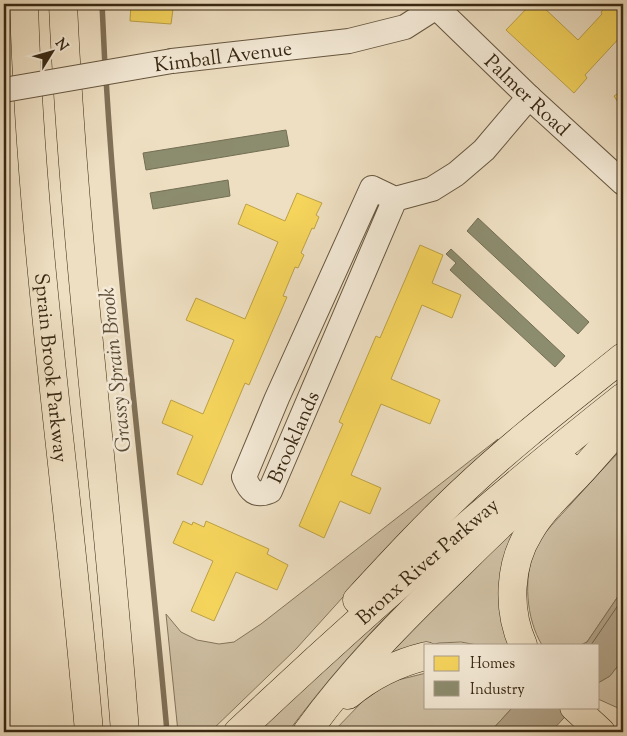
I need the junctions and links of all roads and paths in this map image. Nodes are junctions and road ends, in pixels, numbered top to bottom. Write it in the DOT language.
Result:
graph roads {
  1 [pos="24,4"];
  2 [pos="63,4"];
  3 [pos="437,5"];
  4 [pos="4,90"];
  5 [pos="529,96"];
  6 [pos="623,183"];
  7 [pos="395,198"];
  8 [pos="323,296"];
  9 [pos="349,307"];
  10 [pos="623,357"];
  11 [pos="623,397"];
  12 [pos="623,420"];
  13 [pos="623,424"];
  14 [pos="523,644"];
  15 [pos="424,656"];
  16 [pos="266,705"];
  17 [pos="577,710"];
  18 [pos="311,727"];
  19 [pos="89,732"];
  20 [pos="125,732"];
  21 [pos="238,732"];
  22 [pos="601,732"];
  1 -- 19 [label="highway, Sprain Brook Parkway"];
  2 -- 20 [label="highway, Sprain Brook Parkway"];
  3 -- 4 [label="street, Kimball Avenue, bridge"];
  3 -- 5 [label="street, Palmer Road"];
  5 -- 6 [label="street, Palmer Road"];
  5 -- 7 [label="street"];
  7 -- 8 [label="street, Brooklands"];
  7 -- 9 [label="street, Brooklands"];
  8 -- 9 [label="street"];
  8 -- 9 [label="street, Brooklands"];
  10 -- 16 [label="highway"];
  11 -- 16 [label="highway, Bronx River Parkway"];
  12 -- 18 [label="highway, Bronx River Parkway"];
  13 -- 14 [label="highway"];
  15 -- 18 [label="highway"];
  16 -- 21 [label="highway, Bronx River Parkway"];
  17 -- 22 [label="highway"];
}
